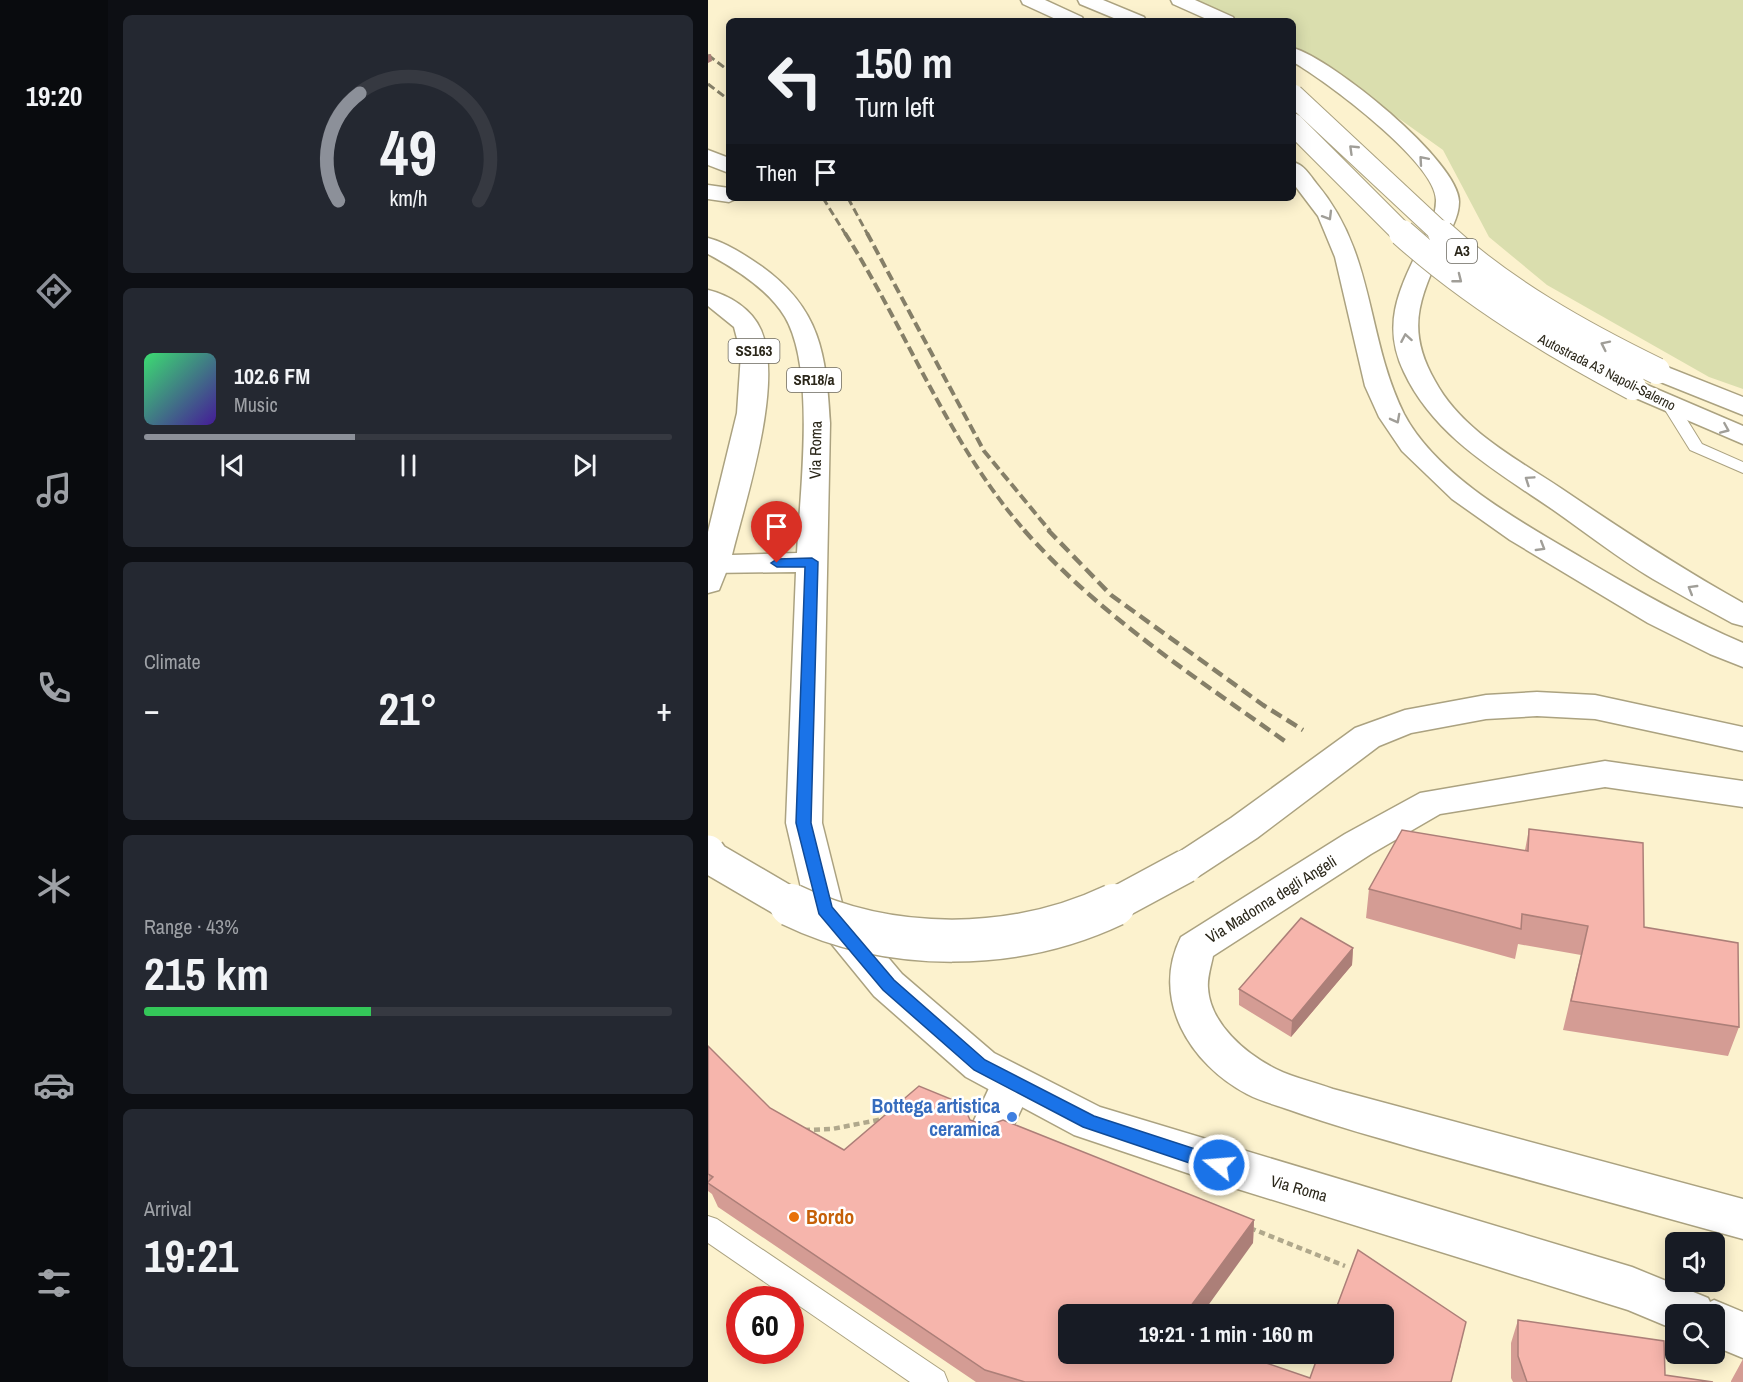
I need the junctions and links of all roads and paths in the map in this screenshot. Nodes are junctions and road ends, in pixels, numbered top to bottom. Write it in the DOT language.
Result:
graph roads {
  1 [pos="1030,0"];
  2 [pos="1087,0"];
  3 [pos="1180,0"];
  4 [pos="1137,10"];
  5 [pos="1069,18"];
  6 [pos="1219,18"];
  7 [pos="1296,56"];
  8 [pos="1296,98"];
  9 [pos="1296,127"];
  10 [pos="708,157"];
  11 [pos="726,165"];
  12 [pos="1296,173"];
  13 [pos="708,192"];
  14 [pos="726,195"];
  15 [pos="708,245"];
  16 [pos="708,297"];
  17 [pos="1670,405"];
  18 [pos="1743,407"];
  19 [pos="1743,436"];
  20 [pos="1743,468"];
  21 [pos="812,562"];
  22 [pos="711,574"];
  23 [pos="1743,616"];
  24 [pos="1743,656"];
  25 [pos="1743,739"];
  26 [pos="1743,794"];
  27 [pos="708,852"];
  28 [pos="1012,1084"];
  29 [pos="894,1118"];
  30 [pos="794,1130"];
  31 [pos="991,1130"];
  32 [pos="1743,1219"];
  33 [pos="1239,1224"];
  34 [pos="708,1228"];
  35 [pos="1345,1266"];
  36 [pos="1668,1304"];
  37 [pos="1725,1328"];
  38 [pos="1743,1335"];
  39 [pos="934,1382"];
  1 -- 5 [label="main road"];
  2 -- 4 [label="main road"];
  3 -- 6 [label="main road"];
  23 -- 7 [label="main road, one-way"];
  18 -- 8 [label="main road, Autostrada A3 Napoli-Salerno / A3, one-way, bridge"];
  9 -- 17 [label="main road, Autostrada A3 Napoli-Salerno / A3, one-way, bridge"];
  10 -- 11 [label="main road"];
  12 -- 24 [label="main road, one-way"];
  13 -- 14 [label="main road"];
  15 -- 21 [label="main road, Via Roma / SR18/a"];
  16 -- 22 [label="main road, SS163"];
  17 -- 19 [label="main road, Autostrada A3 Napoli-Salerno / A3, one-way"];
  17 -- 20 [label="lane"];
  21 -- 22 [label="main road"];
  21 -- 28 [label="main road, Via Roma / SR18/a"];
  25 -- 27 [label="main road, bridge"];
  26 -- 32 [label="main road, Via Madonna degli Angeli"];
  28 -- 31 [label="main road"];
  28 -- 36 [label="main road, Via Roma / SR18/a"];
  29 -- 30 [label="path"];
  33 -- 35 [label="path"];
  34 -- 39 [label="lane"];
  37 -- 38 [label="main road"];
}
